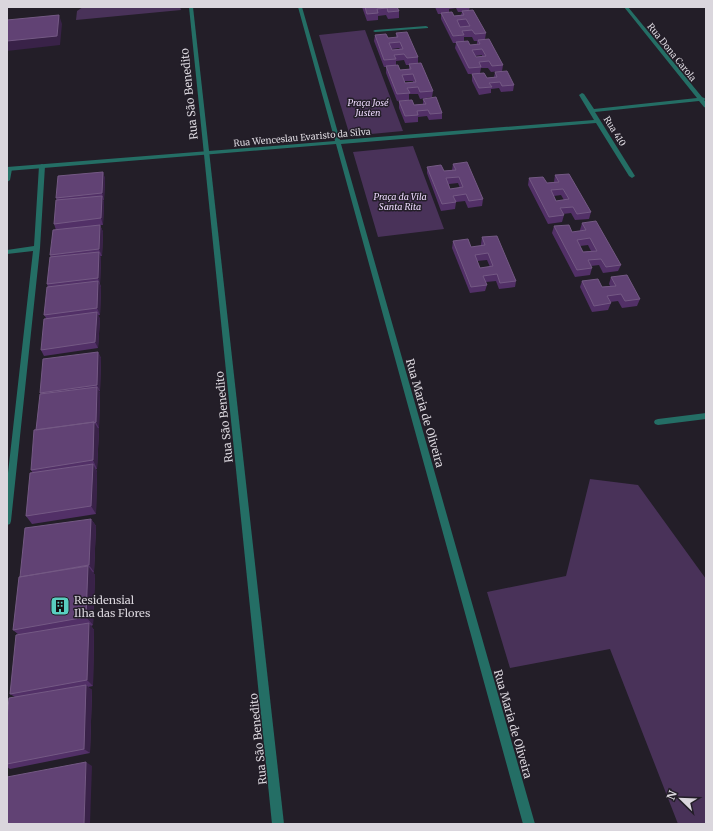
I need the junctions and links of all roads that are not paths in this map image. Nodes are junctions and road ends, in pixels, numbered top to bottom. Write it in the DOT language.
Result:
graph roads {
  1 [pos="191,7"];
  2 [pos="300,7"];
  3 [pos="626,7"];
  4 [pos="426,27"];
  5 [pos="375,31"];
  6 [pos="582,95"];
  7 [pos="703,99"];
  8 [pos="706,106"];
  9 [pos="592,111"];
  10 [pos="598,121"];
  11 [pos="338,143"];
  12 [pos="206,153"];
  13 [pos="42,166"];
  14 [pos="8,169"];
  15 [pos="632,176"];
  16 [pos="7,180"];
  17 [pos="37,248"];
  18 [pos="7,252"];
  19 [pos="706,416"];
  20 [pos="658,422"];
  21 [pos="7,521"];
  22 [pos="278,824"];
  23 [pos="529,824"];
  1 -- 12 [label="street, Rua São Benedito"];
  2 -- 11 [label="street, Rua Maria de Oliveira"];
  3 -- 7 [label="street, Rua Dona Carola"];
  4 -- 5 [label="street"];
  6 -- 9 [label="street, Rua 410"];
  7 -- 8 [label="street, Rua Dona Carola"];
  7 -- 9 [label="street"];
  9 -- 10 [label="street, Rua 410"];
  10 -- 11 [label="street, Rua Wenceslau Evaristo da Silva"];
  10 -- 15 [label="street, Rua 410"];
  11 -- 12 [label="street, Rua Wenceslau Evaristo da Silva"];
  11 -- 23 [label="street, Rua Maria de Oliveira"];
  12 -- 13 [label="street, Rua Wenceslau Evaristo da Silva"];
  12 -- 22 [label="street, Rua São Benedito"];
  13 -- 14 [label="street, Rua Wenceslau Evaristo da Silva"];
  13 -- 17 [label="street"];
  14 -- 16 [label="street"];
  17 -- 18 [label="street"];
  17 -- 21 [label="street"];
  19 -- 20 [label="street"];
}
